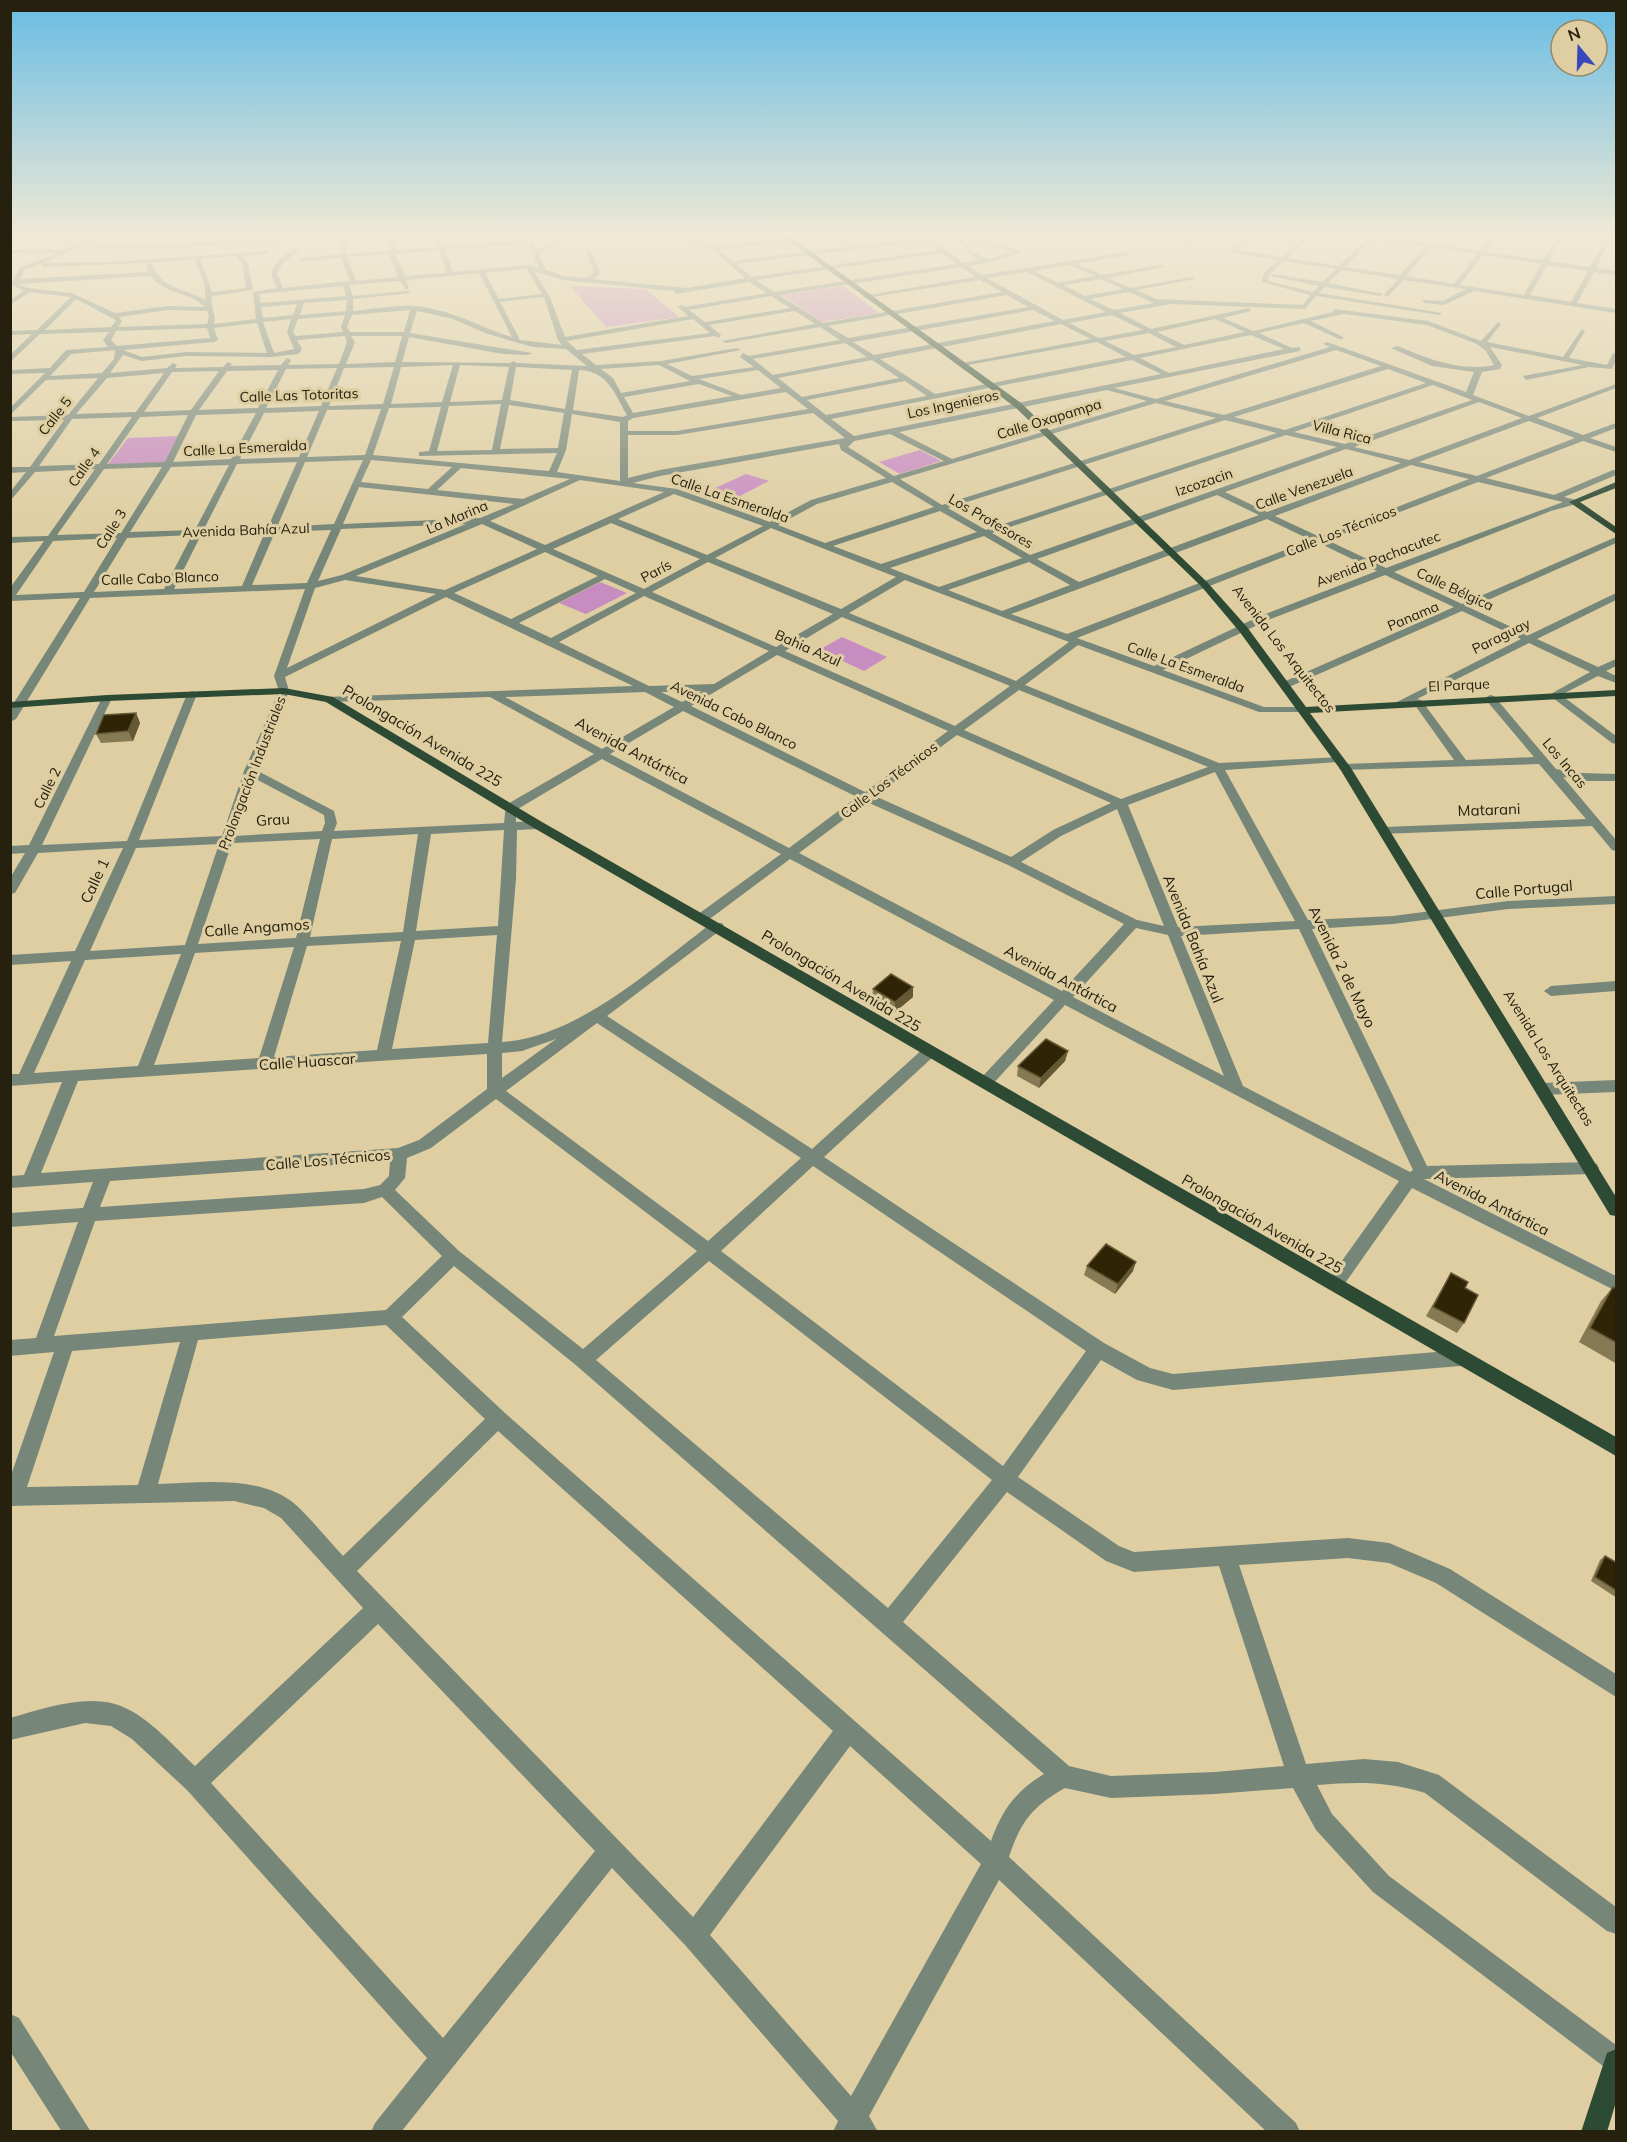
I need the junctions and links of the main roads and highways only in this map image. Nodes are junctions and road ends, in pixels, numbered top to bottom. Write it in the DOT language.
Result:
graph roads {
  1 [pos="918,333"];
  2 [pos="1617,484"];
  3 [pos="1617,531"];
  4 [pos="1617,693"];
  5 [pos="15,705"];
  6 [pos="1304,710"];
  7 [pos="1610,1188"];
  8 [pos="1617,1210"];
  9 [pos="1617,1447"];
  10 [pos="1617,2061"];
  11 [pos="1594,2132"];
  1 -- 6 [label="main road, Avenida Los Arquitectos"];
  2 -- 3 [label="main road, Avenida Pachacutec"];
  4 -- 6 [label="main road, El Parque"];
  5 -- 9 [label="main road, Prolongación Avenida 225"];
  6 -- 7 [label="main road, Avenida Los Arquitectos"];
  7 -- 8 [label="main road, Avenida Los Arquitectos"];
  10 -- 11 [label="main road"];
}
